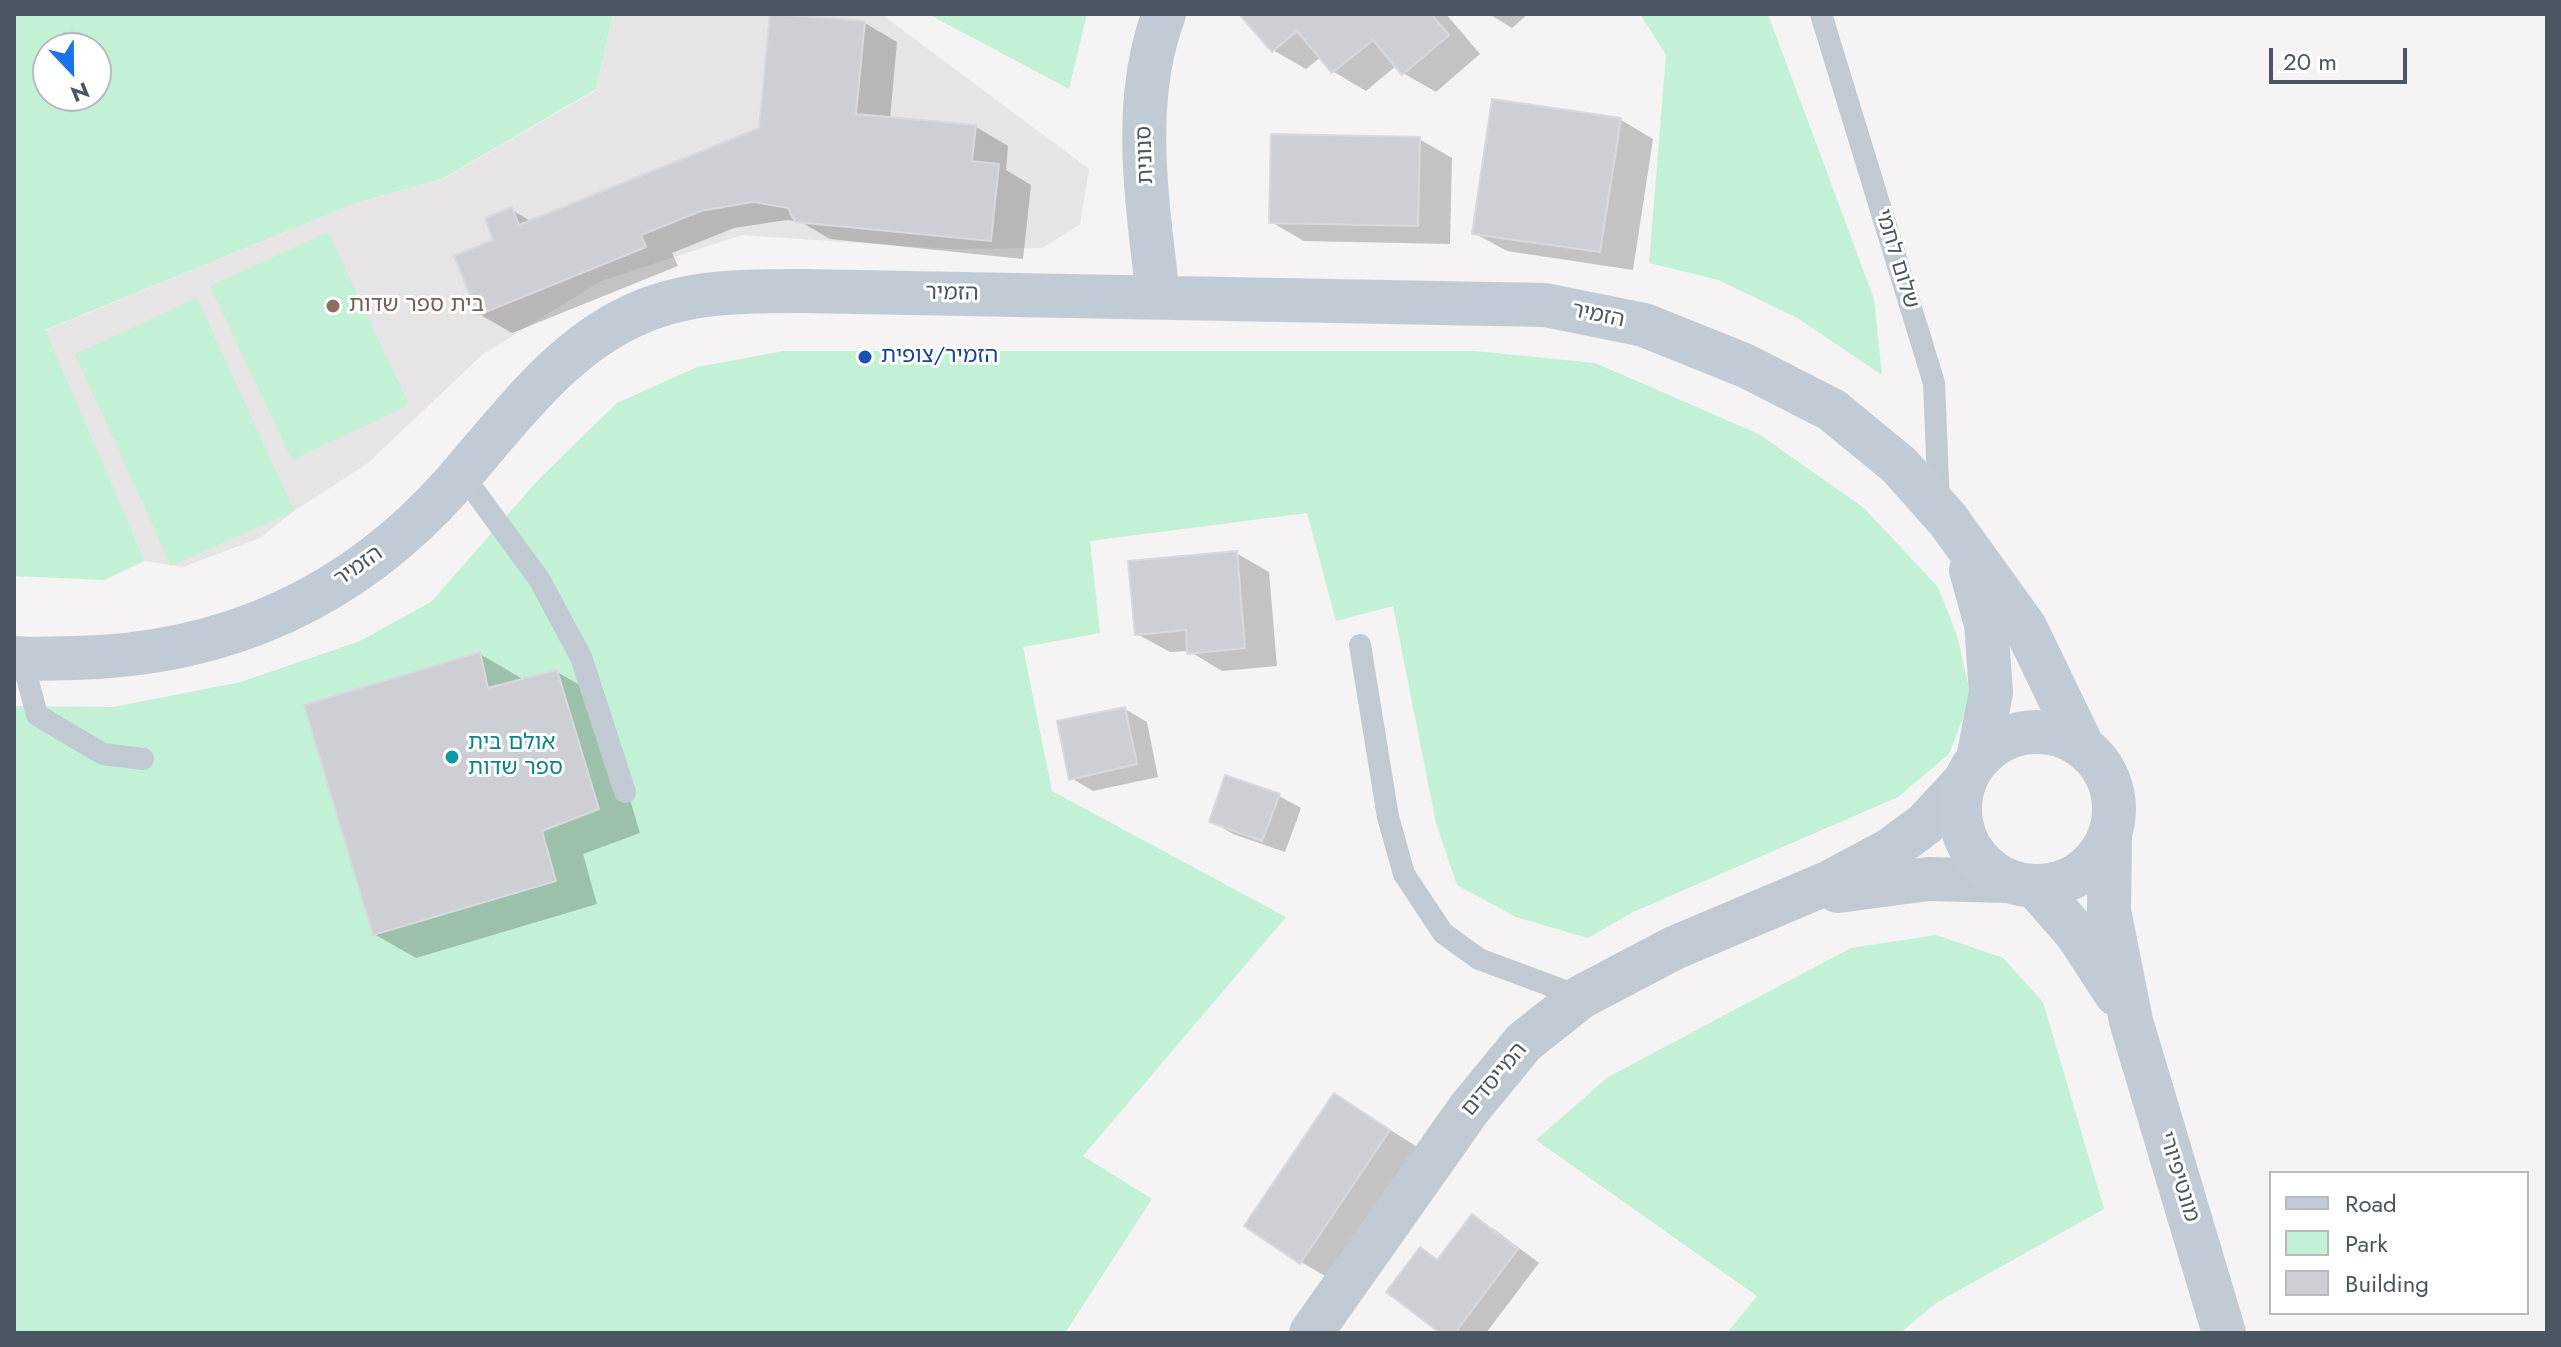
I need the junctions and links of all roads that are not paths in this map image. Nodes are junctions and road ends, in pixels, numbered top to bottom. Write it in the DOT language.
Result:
graph roads {
  1 [pos="1164,14"];
  2 [pos="1821,14"];
  3 [pos="1158,297"];
  4 [pos="462,474"];
  5 [pos="1943,515"];
  6 [pos="1360,645"];
  7 [pos="18,658"];
  8 [pos="2082,745"];
  9 [pos="143,759"];
  10 [pos="1971,771"];
  11 [pos="625,792"];
  12 [pos="2110,836"];
  13 [pos="2023,884"];
  14 [pos="1754,912"];
  15 [pos="1581,997"];
  16 [pos="2131,1021"];
  17 [pos="1311,1333"];
  18 [pos="2224,1333"];
  1 -- 3 [label="street, סנונית"];
  2 -- 5 [label="lane, שלום לחמי"];
  3 -- 4 [label="street, הזמיר"];
  3 -- 5 [label="street, הזמיר"];
  4 -- 7 [label="street, הזמיר"];
  4 -- 11 [label="lane"];
  5 -- 8 [label="street, הזמיר"];
  5 -- 10 [label="street, הזמיר"];
  6 -- 15 [label="lane"];
  7 -- 9 [label="lane"];
  8 -- 10 [label="street"];
  8 -- 12 [label="street"];
  10 -- 13 [label="street"];
  10 -- 14 [label="street, המייסדים"];
  12 -- 13 [label="street"];
  12 -- 16 [label="street, מונטיפיורי"];
  13 -- 14 [label="street, המייסדים"];
  13 -- 16 [label="street, מונטיפיורי"];
  14 -- 15 [label="street, המייסדים"];
  15 -- 17 [label="street, המייסדים"];
  16 -- 18 [label="street, מונטיפיורי"];
}
